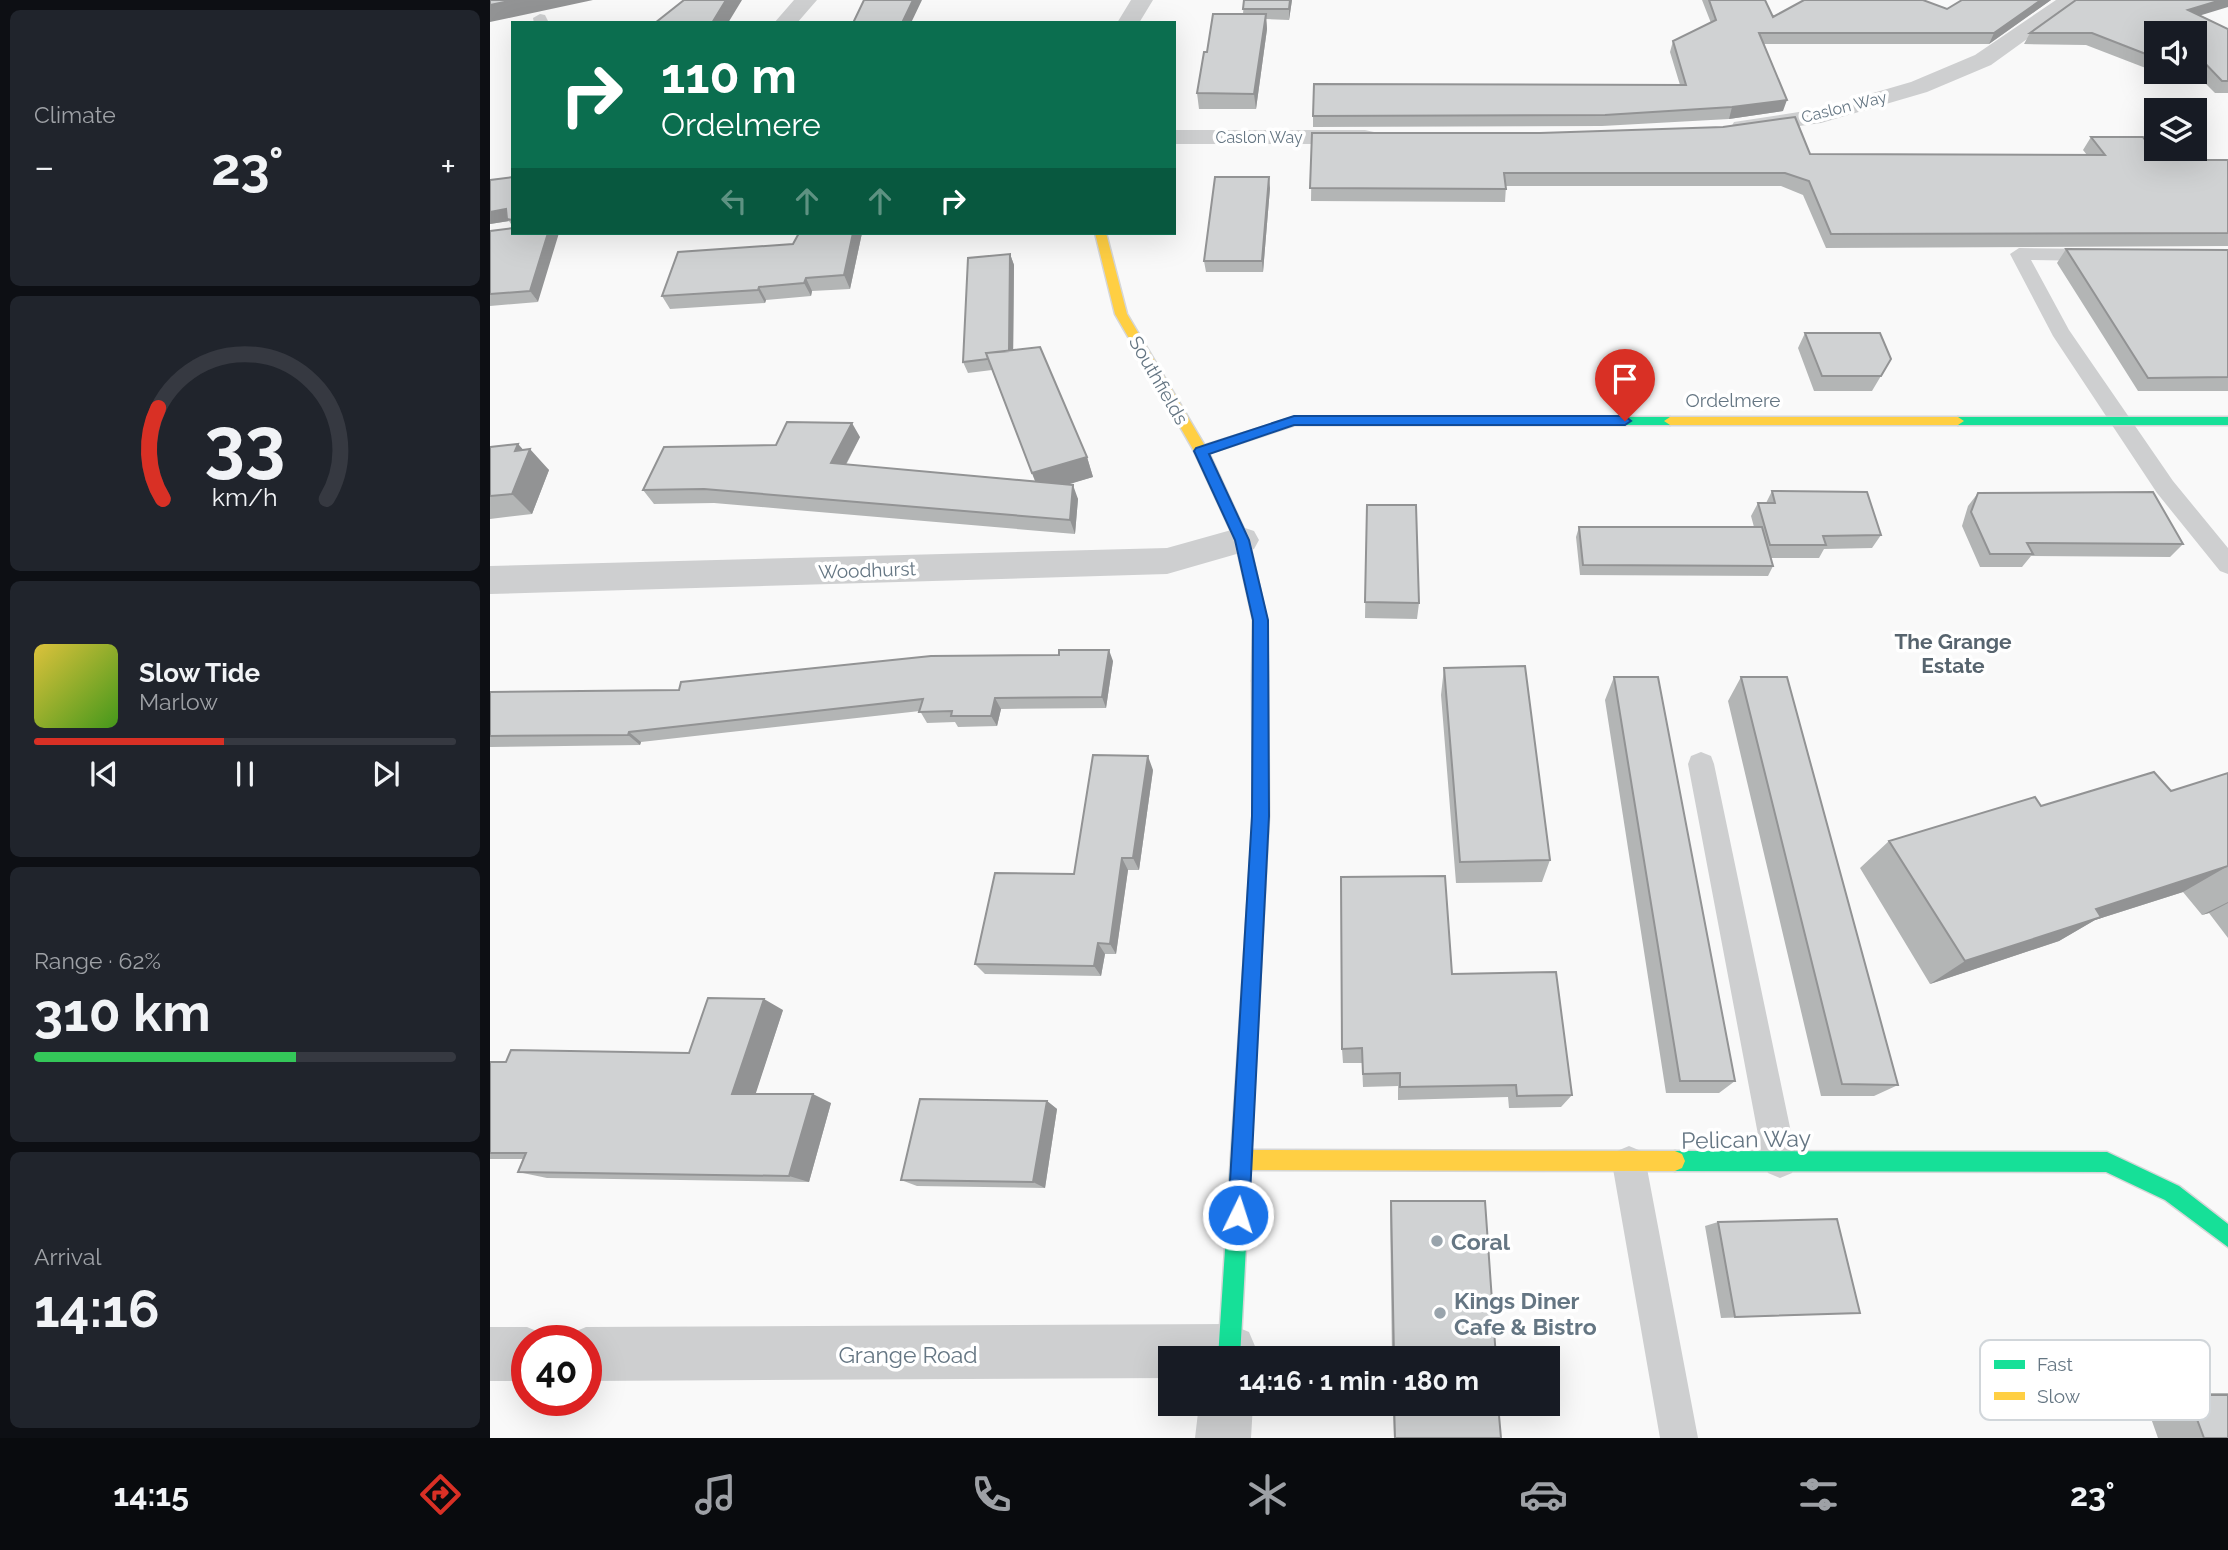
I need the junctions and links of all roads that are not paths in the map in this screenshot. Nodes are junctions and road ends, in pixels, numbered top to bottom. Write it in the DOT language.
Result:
graph roads {
  1 [pos="806,0"];
  2 [pos="1142,0"];
  3 [pos="2070,0"];
  4 [pos="787,21"];
  5 [pos="1129,21"];
  6 [pos="1719,131"];
  7 [pos="1176,137"];
  8 [pos="1384,137"];
  9 [pos="1101,235"];
  10 [pos="2117,255"];
  11 [pos="2121,421"];
  12 [pos="2228,421"];
  13 [pos="1201,451"];
  14 [pos="1242,540"];
  15 [pos="2228,565"];
  16 [pos="490,580"];
  17 [pos="1701,764"];
  18 [pos="1242,1160"];
  19 [pos="1780,1161"];
  20 [pos="1629,1163"];
  21 [pos="2228,1237"];
  22 [pos="1230,1346"];
  23 [pos="490,1354"];
  24 [pos="511,1354"];
  25 [pos="602,1354"];
  26 [pos="1158,1355"];
  27 [pos="1225,1416"];
  28 [pos="1223,1438"];
  29 [pos="1679,1438"];
  1 -- 4 [label="street"];
  2 -- 5 [label="street"];
  3 -- 6 [label="street, Caslon Way"];
  7 -- 8 [label="street, Caslon Way"];
  9 -- 13 [label="street, Southfields"];
  10 -- 11 [label="lane"];
  11 -- 12 [label="street, Ordelmere"];
  11 -- 13 [label="street, Ordelmere"];
  11 -- 15 [label="lane"];
  13 -- 14 [label="street, Southfields"];
  14 -- 16 [label="street, Woodhurst"];
  14 -- 18 [label="street, Southfields"];
  17 -- 19 [label="lane"];
  18 -- 20 [label="street, Pelican Way"];
  18 -- 22 [label="street, Southfields"];
  19 -- 20 [label="street, Pelican Way"];
  19 -- 21 [label="street, Pelican Way"];
  20 -- 29 [label="lane"];
  23 -- 24 [label="street"];
  25 -- 26 [label="street, Grange Road"];
  27 -- 28 [label="street"];
}
